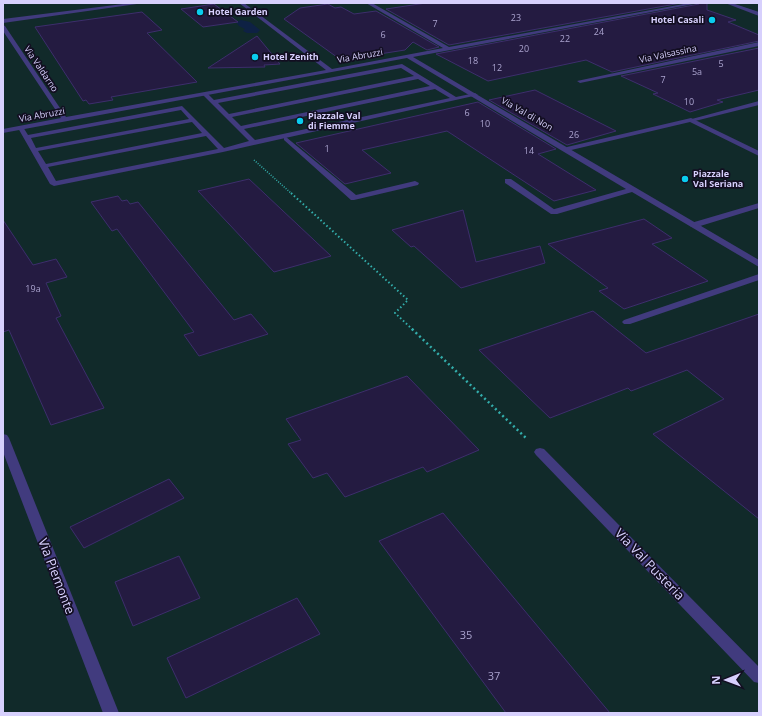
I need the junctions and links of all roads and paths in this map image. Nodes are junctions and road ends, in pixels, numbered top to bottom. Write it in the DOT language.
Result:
graph roads {
  1 [pos="142,3"];
  2 [pos="241,3"];
  3 [pos="368,3"];
  4 [pos="697,3"];
  5 [pos="727,3"];
  6 [pos="759,14"];
  7 [pos="3,22"];
  8 [pos="3,27"];
  9 [pos="759,44"];
  10 [pos="449,49"];
  11 [pos="409,57"];
  12 [pos="331,71"];
  13 [pos="418,77"];
  14 [pos="580,81"];
  15 [pos="435,87"];
  16 [pos="205,94"];
  17 [pos="475,95"];
  18 [pos="454,99"];
  19 [pos="173,100"];
  20 [pos="213,102"];
  21 [pos="759,103"];
  22 [pos="182,108"];
  23 [pos="227,116"];
  24 [pos="65,120"];
  25 [pos="193,120"];
  26 [pos="691,120"];
  27 [pos="21,128"];
  28 [pos="239,128"];
  29 [pos="3,131"];
  30 [pos="207,134"];
  31 [pos="27,137"];
  32 [pos="286,140"];
  33 [pos="254,142"];
  34 [pos="567,149"];
  35 [pos="34,150"];
  36 [pos="222,150"];
  37 [pos="759,154"];
  38 [pos="253,160"];
  39 [pos="44,166"];
  40 [pos="508,181"];
  41 [pos="415,183"];
  42 [pos="634,189"];
  43 [pos="759,205"];
  44 [pos="694,225"];
  45 [pos="759,264"];
  46 [pos="759,277"];
  47 [pos="627,322"];
  48 [pos="3,438"];
  49 [pos="540,452"];
  50 [pos="759,677"];
  51 [pos="111,713"];
  1 -- 7 [label="street"];
  2 -- 12 [label="street"];
  3 -- 10 [label="street"];
  4 -- 10 [label="street, Via Abruzzi"];
  5 -- 6 [label="street"];
  8 -- 24 [label="street, Via Valdarno"];
  9 -- 14 [label="street, Via Valsassina"];
  10 -- 11 [label="street, Via Abruzzi"];
  11 -- 12 [label="street, Via Abruzzi"];
  11 -- 17 [label="street, Via Val di Non"];
  12 -- 16 [label="street, Via Abruzzi"];
  13 -- 15 [label="street"];
  13 -- 20 [label="street"];
  13 -- 23 [label="street"];
  15 -- 18 [label="street"];
  15 -- 28 [label="street"];
  16 -- 19 [label="street, Via Abruzzi"];
  16 -- 20 [label="street"];
  17 -- 18 [label="street"];
  17 -- 34 [label="street, Via Val di Non"];
  18 -- 33 [label="street"];
  19 -- 22 [label="street"];
  19 -- 24 [label="street, Via Abruzzi"];
  20 -- 23 [label="street"];
  21 -- 26 [label="street"];
  22 -- 25 [label="street"];
  22 -- 31 [label="street"];
  23 -- 28 [label="street"];
  24 -- 27 [label="street, Via Abruzzi"];
  25 -- 30 [label="street"];
  25 -- 35 [label="street"];
  26 -- 34 [label="street"];
  26 -- 37 [label="street"];
  27 -- 29 [label="street, Via Abruzzi"];
  27 -- 31 [label="street"];
  28 -- 33 [label="street"];
  30 -- 36 [label="street"];
  30 -- 39 [label="street"];
  31 -- 35 [label="street"];
  32 -- 41 [label="street"];
  33 -- 36 [label="street"];
  34 -- 42 [label="street, Via Val di Non"];
  35 -- 39 [label="street"];
  36 -- 39 [label="street"];
  38 -- 49 [label="path"];
  40 -- 42 [label="street"];
  42 -- 44 [label="street, Via Val di Non"];
  43 -- 44 [label="street"];
  44 -- 45 [label="street, Via Val di Non"];
  46 -- 47 [label="street"];
  48 -- 51 [label="street, Via Piemonte"];
  49 -- 50 [label="street, Via Val Pusteria"];
}
